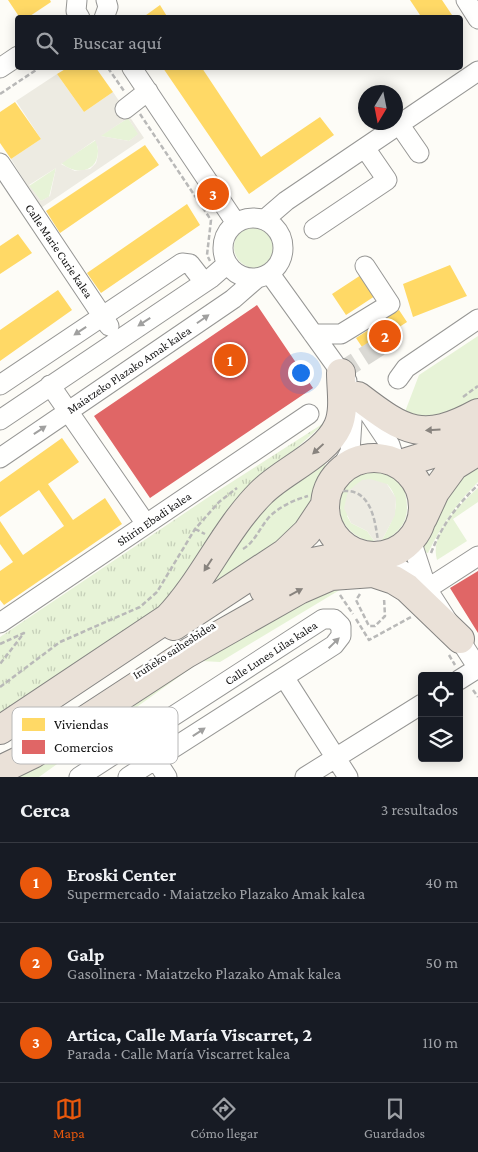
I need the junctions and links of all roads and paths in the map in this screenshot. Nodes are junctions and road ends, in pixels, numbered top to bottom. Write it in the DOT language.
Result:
graph roads {
  1 [pos="106,0"];
  2 [pos="466,0"];
  3 [pos="105,15"];
  4 [pos="478,18"];
  5 [pos="15,58"];
  6 [pos="0,68"];
  7 [pos="36,70"];
  8 [pos="109,70"];
  9 [pos="133,70"];
  10 [pos="478,71"];
  11 [pos="148,92"];
  12 [pos="0,94"];
  13 [pos="128,107"];
  14 [pos="403,121"];
  15 [pos="390,130"];
  16 [pos="403,130"];
  17 [pos="365,148"];
  18 [pos="419,153"];
  19 [pos="0,163"];
  20 [pos="264,220"];
  21 [pos="236,223"];
  22 [pos="314,229"];
  23 [pos="365,266"];
  24 [pos="215,273"];
  25 [pos="263,276"];
  26 [pos="103,316"];
  27 [pos="478,320"];
  28 [pos="313,334"];
  29 [pos="118,339"];
  30 [pos="341,373"];
  31 [pos="398,379"];
  32 [pos="0,385"];
  33 [pos="50,386"];
  34 [pos="358,396"];
  35 [pos="69,411"];
  36 [pos="478,413"];
  37 [pos="308,414"];
  38 [pos="0,420"];
  39 [pos="478,427"];
  40 [pos="478,451"];
  41 [pos="0,458"];
  42 [pos="397,463"];
  43 [pos="241,485"];
  44 [pos="478,485"];
  45 [pos="336,489"];
  46 [pos="146,524"];
  47 [pos="417,529"];
  48 [pos="372,550"];
  49 [pos="478,556"];
  50 [pos="433,560"];
  51 [pos="364,587"];
  52 [pos="427,589"];
  53 [pos="389,594"];
  54 [pos="340,595"];
  55 [pos="419,612"];
  56 [pos="0,623"];
  57 [pos="460,639"];
  58 [pos="0,644"];
  59 [pos="0,664"];
  60 [pos="478,668"];
  61 [pos="284,677"];
  62 [pos="463,677"];
  63 [pos="0,687"];
  64 [pos="34,707"];
  65 [pos="52,707"];
  66 [pos="88,707"];
  67 [pos="105,707"];
  68 [pos="418,707"];
  69 [pos="178,713"];
  70 [pos="12,722"];
  71 [pos="0,730"];
  72 [pos="12,733"];
  73 [pos="0,741"];
  74 [pos="178,746"];
  75 [pos="12,757"];
  76 [pos="336,758"];
  77 [pos="12,764"];
  78 [pos="98,764"];
  79 [pos="149,764"];
  80 [pos="159,764"];
  81 [pos="0,765"];
  82 [pos="0,770"];
  83 [pos="78,777"];
  84 [pos="128,777"];
  85 [pos="167,777"];
  86 [pos="305,777"];
  87 [pos="348,777"];
  1 -- 3 [label="street"];
  2 -- 4 [label="street"];
  5 -- 6 [label="street"];
  7 -- 12 [label="path"];
  8 -- 13 [label="path"];
  9 -- 11 [label="street"];
  10 -- 14 [label="street"];
  11 -- 13 [label="street"];
  11 -- 21 [label="street"];
  13 -- 24 [label="path"];
  15 -- 17 [label="street"];
  16 -- 18 [label="street"];
  17 -- 20 [label="street"];
  17 -- 22 [label="street"];
  19 -- 26 [label="street, Calle Marie Curie kalea"];
  20 -- 21 [label="street"];
  20 -- 25 [label="street"];
  21 -- 24 [label="street"];
  23 -- 28 [label="street"];
  24 -- 25 [label="street"];
  24 -- 26 [label="street"];
  24 -- 29 [label="street, one-way"];
  25 -- 28 [label="street"];
  35 -- 25 [label="street, Maiatzeko Plazako Amak kalea, one-way"];
  26 -- 29 [label="street, Calle Marie Curie kalea"];
  26 -- 32 [label="street, one-way"];
  27 -- 31 [label="street"];
  28 -- 30 [label="street"];
  29 -- 33 [label="street"];
  30 -- 34 [label="street"];
  30 -- 45 [label="street"];
  30 -- 64 [label="highway, one-way"];
  33 -- 35 [label="street"];
  33 -- 38 [label="street"];
  36 -- 34 [label="highway, one-way"];
  34 -- 42 [label="street"];
  41 -- 35 [label="street, Maiatzeko Plazako Amak kalea, one-way"];
  35 -- 46 [label="street"];
  37 -- 46 [label="street, Shirin Ebadi kalea"];
  39 -- 42 [label="highway"];
  40 -- 47 [label="highway"];
  42 -- 45 [label="highway"];
  42 -- 47 [label="highway"];
  43 -- 63 [label="path"];
  44 -- 50 [label="path"];
  45 -- 48 [label="path"];
  45 -- 48 [label="highway"];
  45 -- 65 [label="highway, Iruñeko saihesbidea"];
  46 -- 56 [label="street, Shirin Ebadi kalea"];
  47 -- 48 [label="highway, Iruñeko saihesbidea"];
  47 -- 52 [label="street"];
  48 -- 52 [label="street"];
  48 -- 66 [label="highway, Iruñeko saihesbidea"];
  49 -- 52 [label="street"];
  51 -- 53 [label="path"];
  52 -- 57 [label="street"];
  54 -- 55 [label="path"];
  57 -- 60 [label="street"];
  67 -- 57 [label="highway, one-way"];
  58 -- 59 [label="path"];
  60 -- 62 [label="street"];
  61 -- 69 [label="street, Calle Lunes Lilas kalea, one-way"];
  74 -- 61 [label="street, Calle Lunes Lilas kalea, one-way"];
  61 -- 76 [label="street"];
  68 -- 76 [label="street"];
  70 -- 71 [label="highway, one-way"];
  72 -- 73 [label="highway, Iruñeko saihesbidea"];
  75 -- 81 [label="highway, Iruñeko saihesbidea"];
  76 -- 86 [label="street"];
  76 -- 87 [label="street"];
  82 -- 77 [label="highway, one-way"];
  78 -- 83 [label="street, Calle Lunes Lilas kalea"];
  79 -- 84 [label="street, Calle Lunes Lilas kalea"];
  80 -- 85 [label="street"];
}
